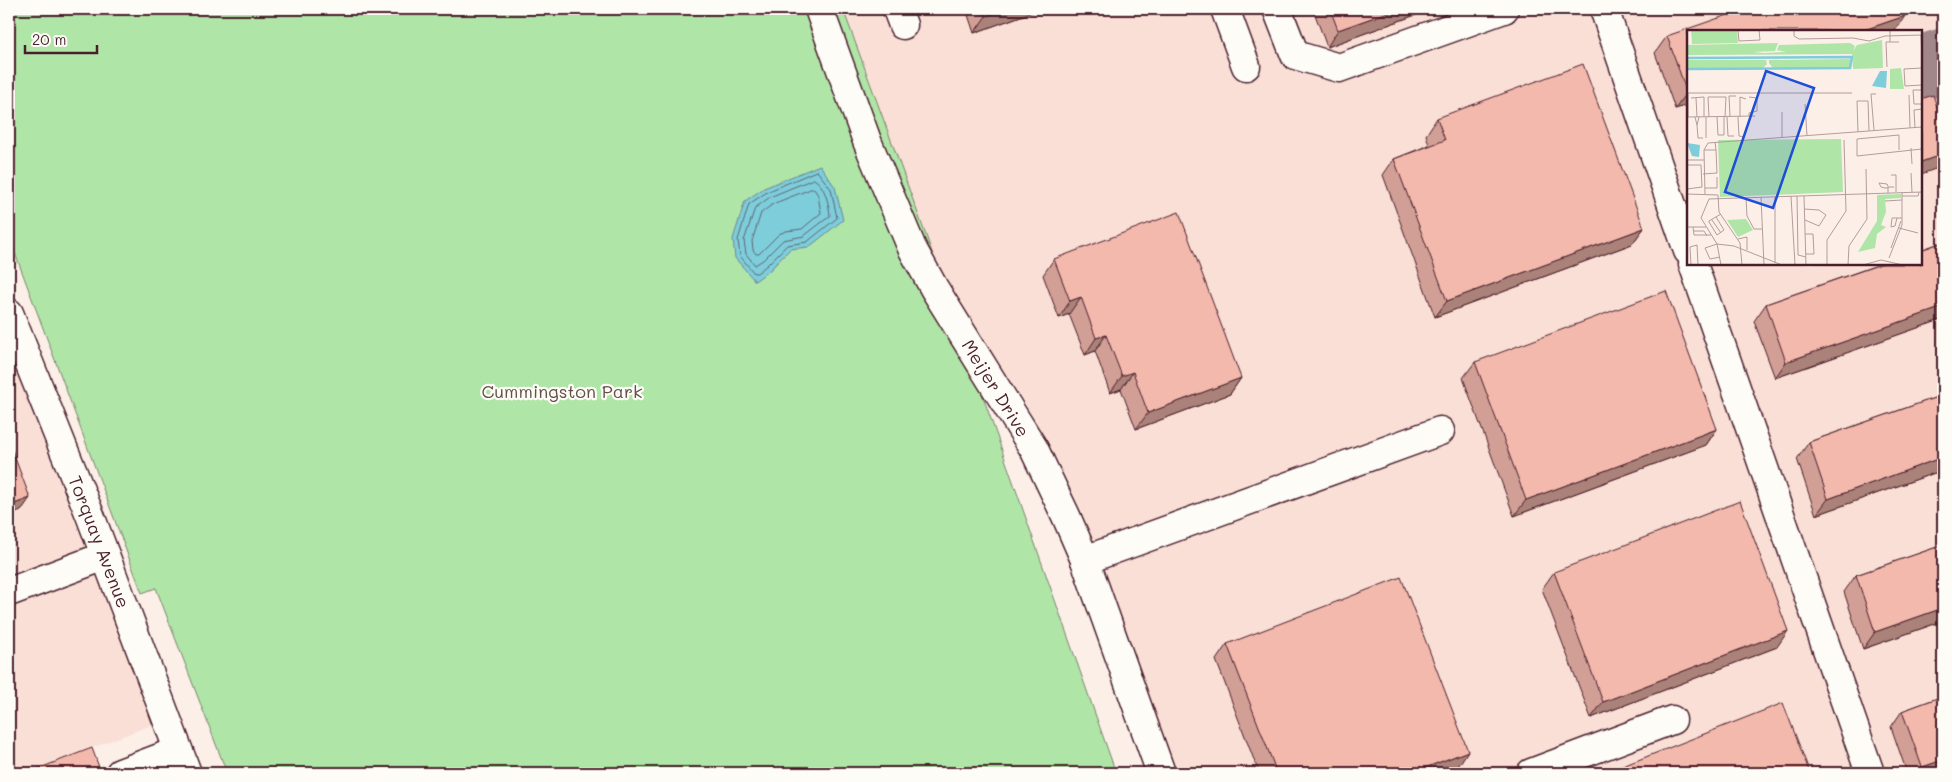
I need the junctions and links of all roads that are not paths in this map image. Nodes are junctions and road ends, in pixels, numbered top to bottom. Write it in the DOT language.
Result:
graph roads {
  1 [pos="819,9"];
  2 [pos="1225,9"];
  3 [pos="1277,9"];
  4 [pos="1504,9"];
  5 [pos="1604,9"];
  6 [pos="1246,66"];
  7 [pos="1687,249"];
  8 [pos="1692,265"];
  9 [pos="11,327"];
  10 [pos="1440,431"];
  11 [pos="105,556"];
  12 [pos="1085,560"];
  13 [pos="9,592"];
  14 [pos="1672,720"];
  15 [pos="183,762"];
  16 [pos="120,773"];
  17 [pos="1161,773"];
  18 [pos="1531,773"];
  19 [pos="1870,773"];
  1 -- 12 [label="street, Meijer Drive"];
  2 -- 6 [label="street"];
  3 -- 4 [label="street"];
  5 -- 7 [label="street"];
  8 -- 19 [label="street"];
  9 -- 11 [label="street, Torquay Avenue"];
  10 -- 12 [label="street"];
  11 -- 13 [label="street"];
  11 -- 15 [label="street, Torquay Avenue"];
  12 -- 17 [label="street, Meijer Drive"];
  14 -- 18 [label="street"];
  15 -- 16 [label="street"];
}
